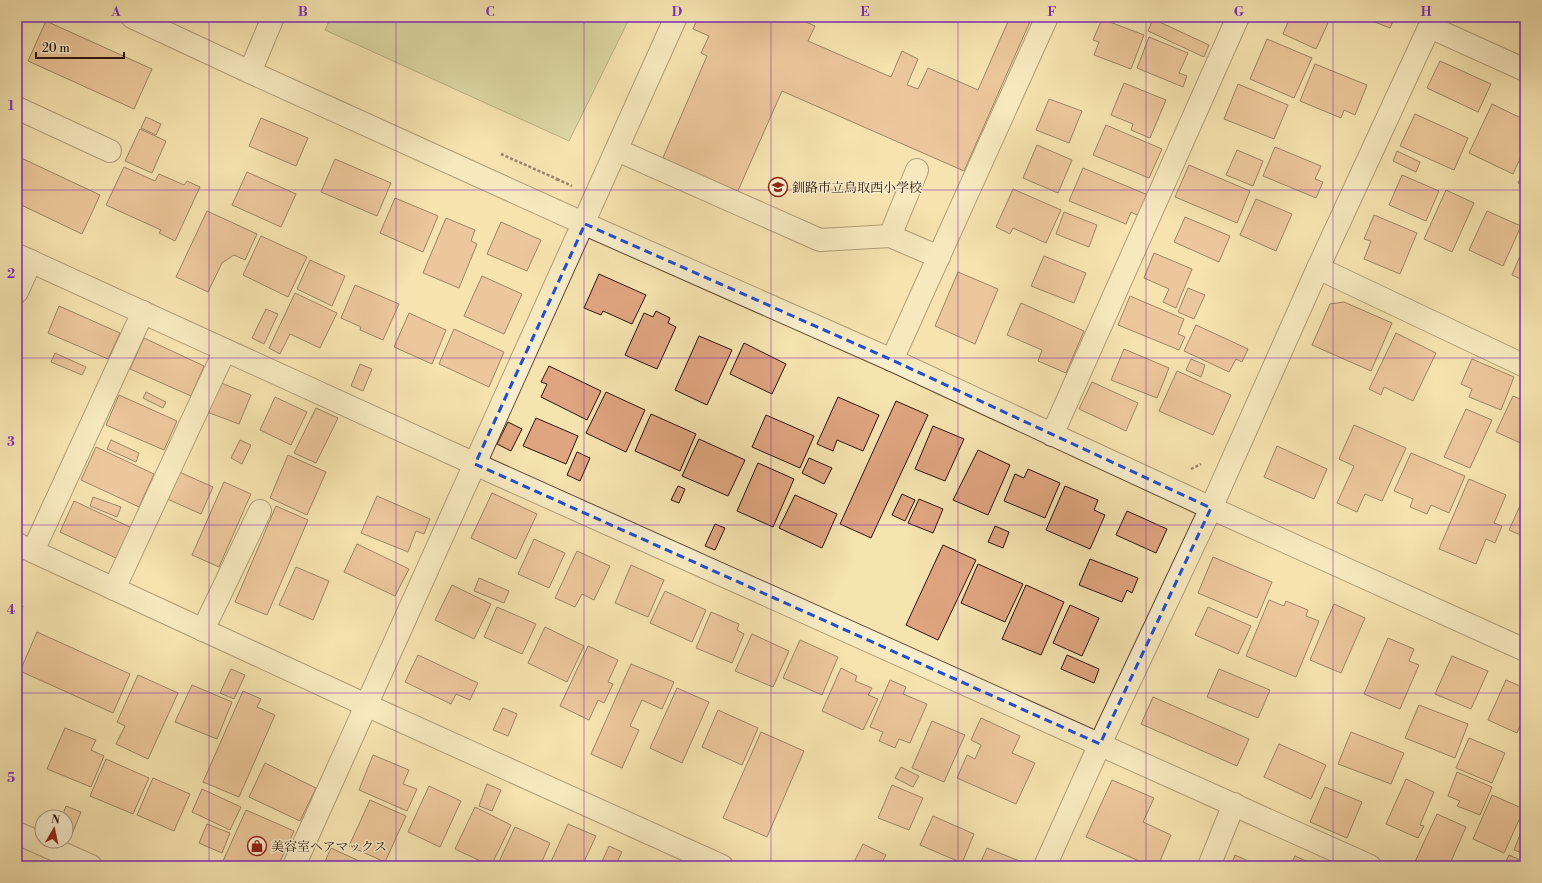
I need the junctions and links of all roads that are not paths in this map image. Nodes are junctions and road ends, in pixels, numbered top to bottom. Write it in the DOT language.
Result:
graph roads {
  1 [pos="132,17"];
  2 [pos="272,17"];
  3 [pos="676,17"];
  4 [pos="1047,17"];
  5 [pos="1238,17"];
  6 [pos="1432,22"];
  7 [pos="1525,70"];
  8 [pos="250,72"];
  9 [pos="17,108"];
  10 [pos="110,150"];
  11 [pos="617,150"];
  12 [pos="917,170"];
  13 [pos="585,224"];
  14 [pos="890,236"];
  15 [pos="939,257"];
  16 [pos="24,258"];
  17 [pos="1318,268"];
  18 [pos="17,292"];
  19 [pos="143,312"];
  20 [pos="225,350"];
  21 [pos="892,360"];
  22 [pos="1525,366"];
  23 [pos="1052,435"];
  24 [pos="475,464"];
  25 [pos="1211,508"];
  26 [pos="260,511"];
  27 [pos="25,547"];
  28 [pos="114,589"];
  29 [pos="203,630"];
  30 [pos="1525,650"];
  31 [pos="366,705"];
  32 [pos="1100,744"];
  33 [pos="1234,804"];
  34 [pos="17,833"];
  35 [pos="91,866"];
  36 [pos="294,866"];
  37 [pos="722,866"];
  38 [pos="1045,866"];
  39 [pos="1209,866"];
  40 [pos="1370,866"];
  1 -- 8 [label="street"];
  2 -- 8 [label="street"];
  3 -- 11 [label="street"];
  4 -- 15 [label="street"];
  5 -- 23 [label="street"];
  6 -- 7 [label="street"];
  6 -- 17 [label="street"];
  8 -- 13 [label="street"];
  9 -- 10 [label="street"];
  11 -- 13 [label="street"];
  11 -- 14 [label="street"];
  12 -- 14 [label="street"];
  13 -- 21 [label="street"];
  13 -- 24 [label="street"];
  14 -- 15 [label="street"];
  15 -- 21 [label="street"];
  16 -- 18 [label="street"];
  16 -- 19 [label="street"];
  17 -- 22 [label="street"];
  17 -- 25 [label="street"];
  19 -- 20 [label="street"];
  19 -- 27 [label="street"];
  20 -- 24 [label="street"];
  20 -- 28 [label="street"];
  21 -- 23 [label="street"];
  23 -- 25 [label="street"];
  24 -- 31 [label="street"];
  24 -- 32 [label="street"];
  25 -- 30 [label="street"];
  25 -- 32 [label="street"];
  26 -- 29 [label="street"];
  27 -- 28 [label="street"];
  28 -- 29 [label="street"];
  29 -- 31 [label="street"];
  31 -- 36 [label="street"];
  31 -- 37 [label="street"];
  32 -- 33 [label="street"];
  32 -- 38 [label="street"];
  33 -- 39 [label="street"];
  33 -- 40 [label="street"];
  34 -- 35 [label="street"];
}
